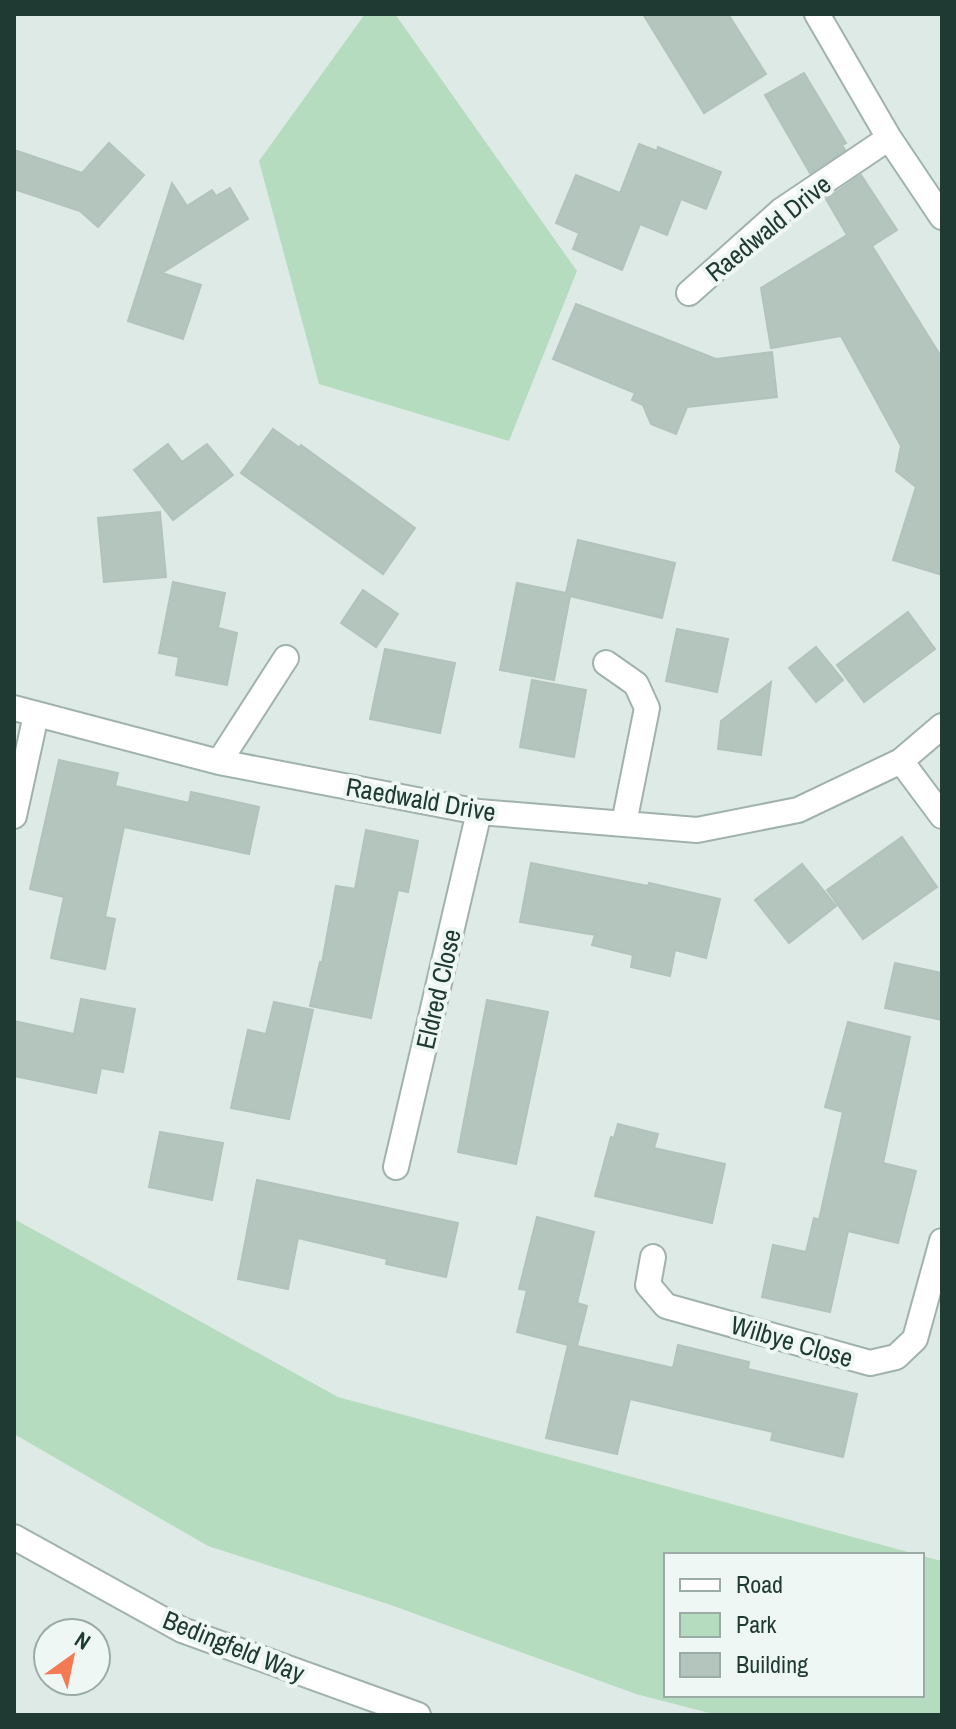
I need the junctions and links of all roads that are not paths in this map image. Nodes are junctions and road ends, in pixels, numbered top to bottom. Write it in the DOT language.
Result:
graph roads {
  1 [pos="817,14"];
  2 [pos="889,138"];
  3 [pos="942,217"];
  4 [pos="689,293"];
  5 [pos="286,658"];
  6 [pos="606,663"];
  7 [pos="25,712"];
  8 [pos="942,726"];
  9 [pos="901,761"];
  10 [pos="219,762"];
  11 [pos="479,812"];
  12 [pos="14,816"];
  13 [pos="942,816"];
  14 [pos="624,823"];
  15 [pos="396,1167"];
  16 [pos="942,1241"];
  17 [pos="653,1257"];
  18 [pos="14,1537"];
  19 [pos="418,1715"];
  1 -- 2 [label="street"];
  2 -- 3 [label="street"];
  2 -- 4 [label="street, Raedwald Drive"];
  5 -- 10 [label="street"];
  6 -- 14 [label="street"];
  7 -- 10 [label="street, Raedwald Drive"];
  7 -- 12 [label="street, Raedwald Drive"];
  8 -- 9 [label="street, Raedwald Drive"];
  9 -- 13 [label="street"];
  9 -- 14 [label="street, Raedwald Drive"];
  10 -- 11 [label="street, Raedwald Drive"];
  11 -- 14 [label="street, Raedwald Drive"];
  11 -- 15 [label="street, Eldred Close"];
  16 -- 17 [label="street, Wilbye Close"];
  18 -- 19 [label="street, Bedingfeld Way"];
}
